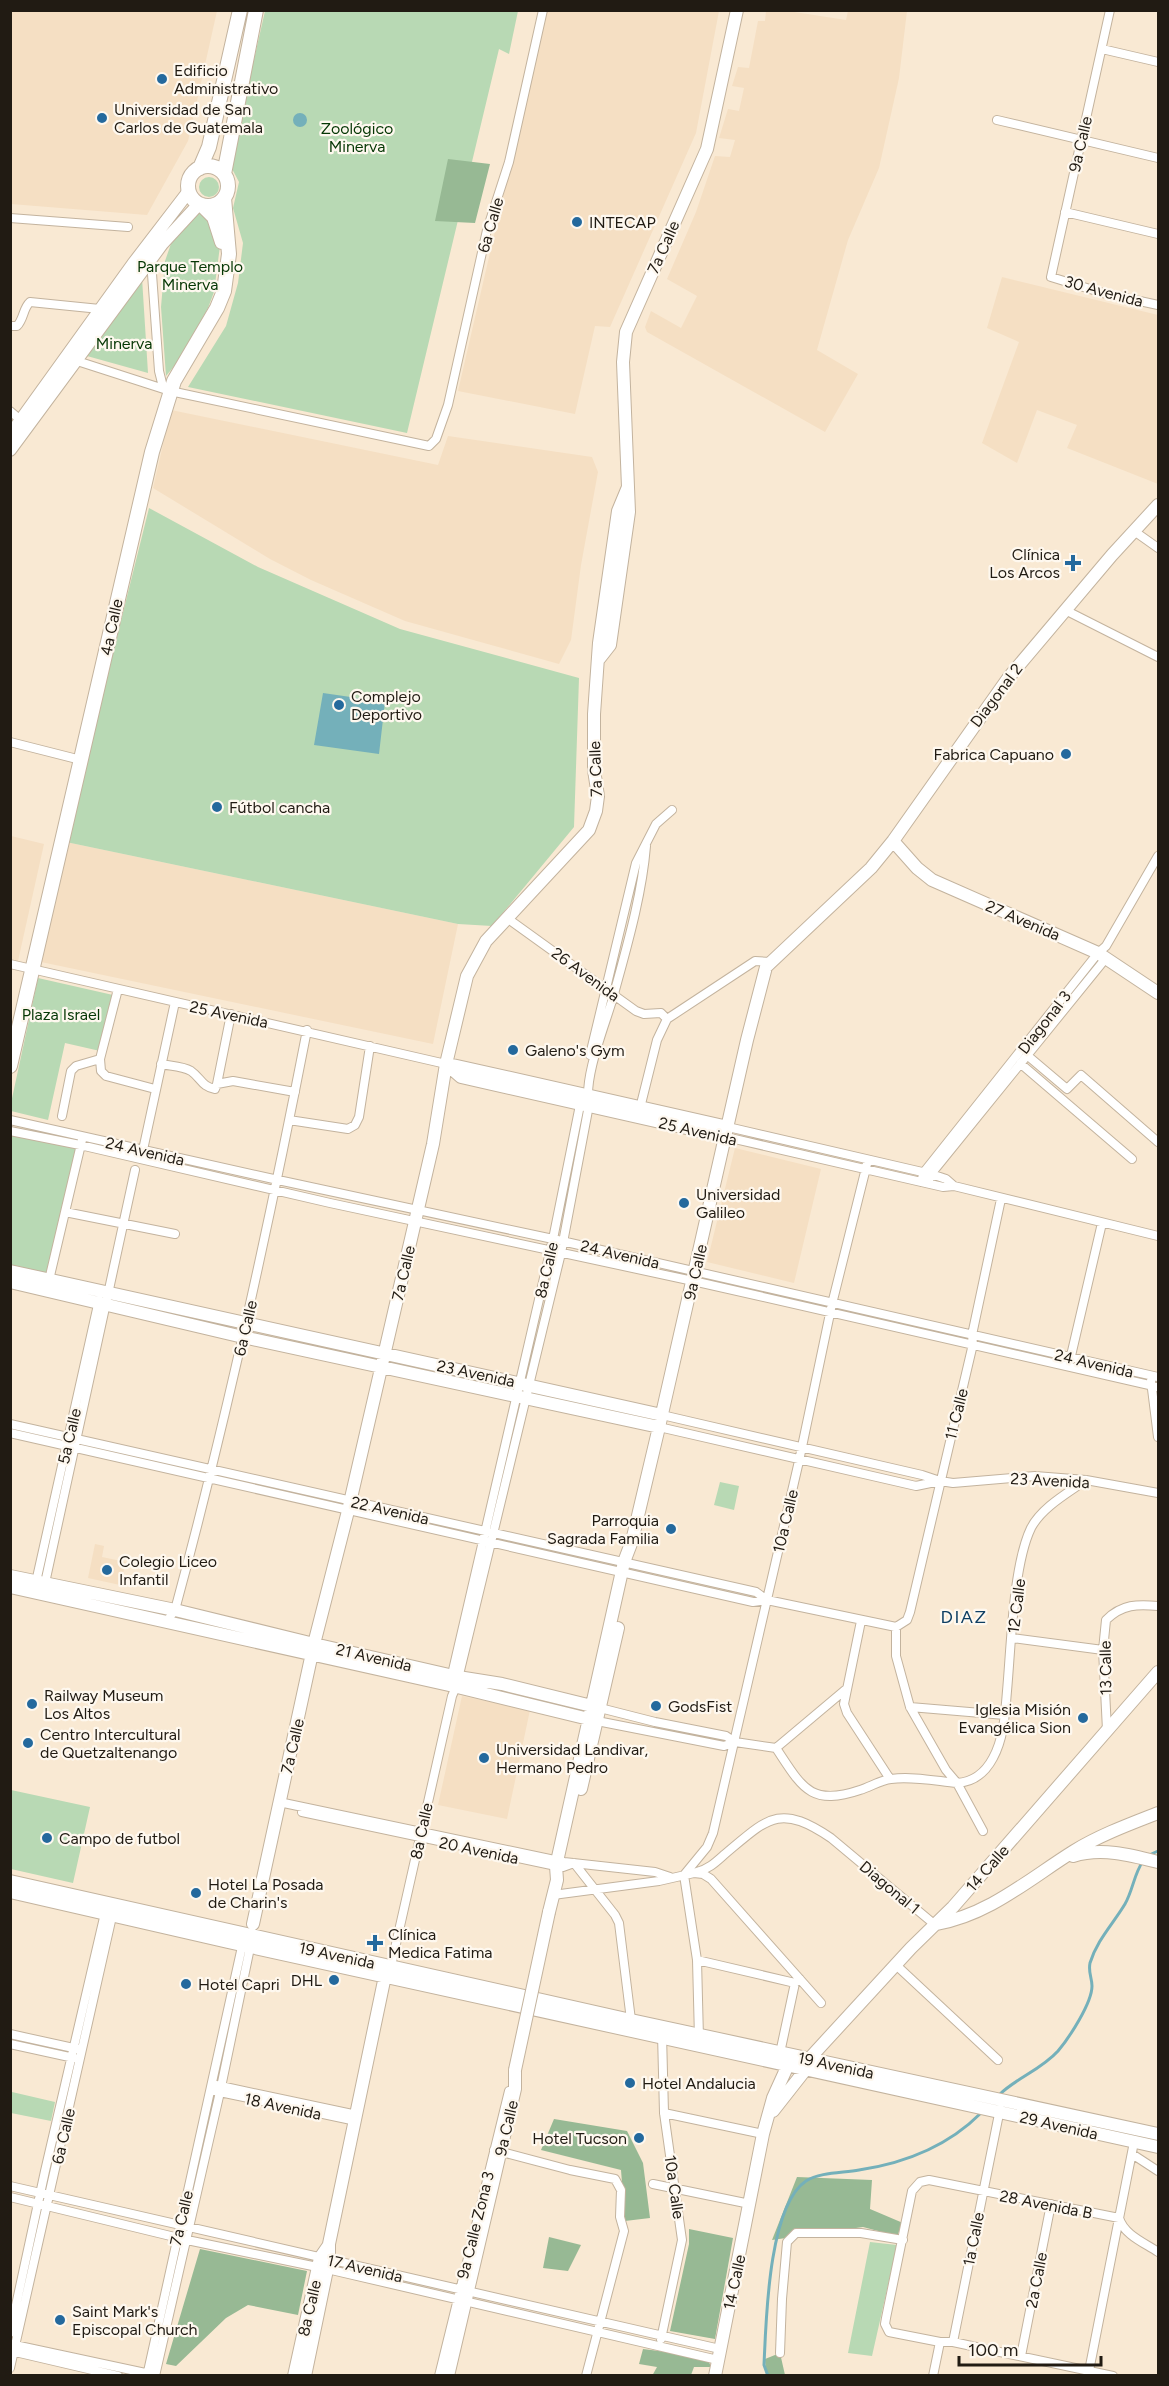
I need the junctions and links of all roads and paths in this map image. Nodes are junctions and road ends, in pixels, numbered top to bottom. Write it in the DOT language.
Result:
graph roads {
  1 [pos="240,10"];
  2 [pos="256,10"];
  3 [pos="543,10"];
  4 [pos="737,10"];
  5 [pos="1110,10"];
  6 [pos="1102,49"];
  7 [pos="1158,62"];
  8 [pos="997,120"];
  9 [pos="1081,140"];
  10 [pos="1158,158"];
  11 [pos="200,168"];
  12 [pos="224,174"];
  13 [pos="189,191"];
  14 [pos="224,198"];
  15 [pos="201,205"];
  16 [pos="1065,212"];
  17 [pos="10,218"];
  18 [pos="128,227"];
  19 [pos="1158,234"];
  20 [pos="151,260"];
  21 [pos="1051,276"];
  22 [pos="1158,305"];
  23 [pos="100,309"];
  24 [pos="10,326"];
  25 [pos="71,359"];
  26 [pos="166,389"];
  27 [pos="10,411"];
  28 [pos="25,423"];
  29 [pos="13,434"];
  30 [pos="10,450"];
  31 [pos="1158,505"];
  32 [pos="1134,531"];
  33 [pos="1158,548"];
  34 [pos="1065,610"];
  35 [pos="1158,657"];
  36 [pos="10,742"];
  37 [pos="77,759"];
  38 [pos="672,810"];
  39 [pos="892,842"];
  40 [pos="1158,856"];
  41 [pos="845,894"];
  42 [pos="507,918"];
  43 [pos="1102,955"];
  44 [pos="770,962"];
  45 [pos="10,964"];
  46 [pos="30,968"];
  47 [pos="118,989"];
  48 [pos="611,992"];
  49 [pos="1158,993"];
  50 [pos="175,1002"];
  51 [pos="231,1014"];
  52 [pos="667,1019"];
  53 [pos="307,1030"];
  54 [pos="10,1038"];
  55 [pos="370,1046"];
  56 [pos="1028,1056"];
  57 [pos="100,1059"];
  58 [pos="160,1064"];
  59 [pos="446,1064"];
  60 [pos="1021,1064"];
  61 [pos="10,1066"];
  62 [pos="217,1084"];
  63 [pos="155,1089"];
  64 [pos="295,1092"];
  65 [pos="585,1100"];
  66 [pos="640,1108"];
  67 [pos="62,1116"];
  68 [pos="10,1120"];
  69 [pos="289,1120"];
  70 [pos="10,1131"];
  71 [pos="727,1132"];
  72 [pos="81,1141"];
  73 [pos="1158,1142"];
  74 [pos="143,1150"];
  75 [pos="1132,1159"];
  76 [pos="868,1160"];
  77 [pos="866,1169"];
  78 [pos="135,1170"];
  79 [pos="926,1178"];
  80 [pos="278,1180"];
  81 [pos="276,1191"];
  82 [pos="1001,1199"];
  83 [pos="65,1212"];
  84 [pos="417,1215"];
  85 [pos="123,1223"];
  86 [pos="1102,1223"];
  87 [pos="175,1234"];
  88 [pos="1158,1236"];
  89 [pos="553,1239"];
  90 [pos="563,1241"];
  91 [pos="551,1250"];
  92 [pos="561,1253"];
  93 [pos="10,1271"];
  94 [pos="694,1276"];
  95 [pos="49,1280"];
  96 [pos="10,1282"];
  97 [pos="104,1298"];
  98 [pos="832,1308"];
  99 [pos="245,1324"];
  100 [pos="243,1338"];
  101 [pos="973,1340"];
  102 [pos="384,1354"];
  103 [pos="1070,1362"];
  104 [pos="381,1367"];
  105 [pos="1155,1381"];
  106 [pos="525,1384"];
  107 [pos="521,1399"];
  108 [pos="661,1421"];
  109 [pos="10,1424"];
  110 [pos="10,1433"];
  111 [pos="1158,1437"];
  112 [pos="71,1443"];
  113 [pos="802,1449"];
  114 [pos="799,1461"];
  115 [pos="211,1474"];
  116 [pos="1086,1480"];
  117 [pos="940,1482"];
  118 [pos="1158,1490"];
  119 [pos="349,1506"];
  120 [pos="488,1537"];
  121 [pos="627,1568"];
  122 [pos="10,1576"];
  123 [pos="40,1582"];
  124 [pos="10,1587"];
  125 [pos="767,1600"];
  126 [pos="1158,1606"];
  127 [pos="175,1610"];
  128 [pos="167,1621"];
  129 [pos="861,1621"];
  130 [pos="898,1627"];
  131 [pos="1012,1638"];
  132 [pos="313,1650"];
  133 [pos="1103,1650"];
  134 [pos="1158,1672"];
  135 [pos="453,1684"];
  136 [pos="845,1690"];
  137 [pos="596,1707"];
  138 [pos="910,1707"];
  139 [pos="1005,1715"];
  140 [pos="593,1720"];
  141 [pos="1107,1730"];
  142 [pos="735,1742"];
  143 [pos="776,1748"];
  144 [pos="890,1779"];
  145 [pos="957,1783"];
  146 [pos="279,1804"];
  147 [pos="1158,1813"];
  148 [pos="983,1831"];
  149 [pos="421,1834"];
  150 [pos="1158,1862"];
  151 [pos="1059,1863"];
  152 [pos="563,1864"];
  153 [pos="694,1873"];
  154 [pos="684,1875"];
  155 [pos="670,1877"];
  156 [pos="10,1881"];
  157 [pos="593,1889"];
  158 [pos="10,1892"];
  159 [pos="553,1895"];
  160 [pos="110,1910"];
  161 [pos="934,1924"];
  162 [pos="248,1938"];
  163 [pos="697,1960"];
  164 [pos="896,1965"];
  165 [pos="388,1971"];
  166 [pos="797,1981"];
  167 [pos="821,2003"];
  168 [pos="631,2020"];
  169 [pos="662,2032"];
  170 [pos="10,2034"];
  171 [pos="699,2040"];
  172 [pos="10,2044"];
  173 [pos="77,2049"];
  174 [pos="780,2053"];
  175 [pos="76,2058"];
  176 [pos="998,2060"];
  177 [pos="807,2064"];
  178 [pos="788,2065"];
  179 [pos="216,2088"];
  180 [pos="972,2093"];
  181 [pos="960,2103"];
  182 [pos="999,2105"];
  183 [pos="664,2113"];
  184 [pos="356,2118"];
  185 [pos="768,2118"];
  186 [pos="763,2134"];
  187 [pos="1158,2134"];
  188 [pos="1158,2147"];
  189 [pos="1133,2148"];
  190 [pos="497,2151"];
  191 [pos="1158,2171"];
  192 [pos="653,2184"];
  193 [pos="10,2186"];
  194 [pos="676,2188"];
  195 [pos="983,2191"];
  196 [pos="45,2194"];
  197 [pos="10,2197"];
  198 [pos="42,2204"];
  199 [pos="750,2204"];
  200 [pos="1051,2204"];
  201 [pos="1119,2218"];
  202 [pos="179,2226"];
  203 [pos="189,2228"];
  204 [pos="177,2237"];
  205 [pos="187,2240"];
  206 [pos="903,2240"];
  207 [pos="1158,2252"];
  208 [pos="324,2263"];
  209 [pos="462,2295"];
  210 [pos="600,2320"];
  211 [pos="597,2330"];
  212 [pos="10,2333"];
  213 [pos="662,2335"];
  214 [pos="940,2342"];
  215 [pos="953,2342"];
  216 [pos="659,2345"];
  217 [pos="13,2348"];
  218 [pos="780,2353"];
  219 [pos="719,2354"];
  220 [pos="1021,2356"];
  221 [pos="10,2368"];
  222 [pos="1089,2371"];
  223 [pos="153,2375"];
  224 [pos="118,2376"];
  225 [pos="294,2376"];
  226 [pos="305,2376"];
  227 [pos="440,2376"];
  228 [pos="448,2376"];
  229 [pos="586,2376"];
  230 [pos="715,2376"];
  231 [pos="933,2376"];
  232 [pos="1113,2376"];
  1 -- 11 [label="main road"];
  2 -- 12 [label="main road"];
  3 -- 26 [label="street, 6a Calle"];
  4 -- 42 [label="street, 7a Calle"];
  5 -- 6 [label="street, 9a Calle"];
  6 -- 7 [label="street"];
  6 -- 9 [label="street, 9a Calle"];
  8 -- 9 [label="street"];
  9 -- 10 [label="street"];
  9 -- 16 [label="street, 9a Calle"];
  11 -- 12 [label="main road"];
  11 -- 13 [label="main road"];
  12 -- 14 [label="main road"];
  13 -- 15 [label="main road"];
  13 -- 23 [label="street"];
  14 -- 15 [label="main road"];
  14 -- 26 [label="main road, 4a Calle"];
  15 -- 20 [label="street"];
  15 -- 26 [label="main road, 4a Calle"];
  16 -- 19 [label="street"];
  16 -- 21 [label="street, 9a Calle"];
  17 -- 18 [label="street"];
  20 -- 25 [label="street"];
  20 -- 26 [label="street"];
  21 -- 22 [label="street, 30 Avenida"];
  23 -- 24 [label="street"];
  23 -- 25 [label="street"];
  25 -- 26 [label="street"];
  25 -- 28 [label="street"];
  26 -- 37 [label="main road, 4a Calle"];
  27 -- 28 [label="street"];
  28 -- 29 [label="street"];
  29 -- 30 [label="street"];
  31 -- 32 [label="street, Diagonal 2"];
  32 -- 33 [label="street"];
  32 -- 34 [label="street, Diagonal 2"];
  34 -- 35 [label="street"];
  34 -- 39 [label="street, Diagonal 2"];
  36 -- 37 [label="street"];
  37 -- 46 [label="main road, 4a Calle"];
  38 -- 48 [label="street, 8a Calle"];
  39 -- 41 [label="street, Diagonal 2"];
  39 -- 43 [label="street, 27 Avenida"];
  40 -- 43 [label="street, Diagonal 3"];
  41 -- 44 [label="street, 9a Calle"];
  42 -- 48 [label="street, 26 Avenida"];
  42 -- 59 [label="street, 7a Calle"];
  43 -- 49 [label="street, 27 Avenida"];
  43 -- 56 [label="street, Diagonal 3"];
  43 -- 79 [label="street, Diagonal 3"];
  44 -- 52 [label="street"];
  44 -- 71 [label="street, 9a Calle"];
  45 -- 46 [label="street, 25 Avenida"];
  46 -- 47 [label="street, 25 Avenida"];
  46 -- 54 [label="main road, 4a Calle"];
  46 -- 61 [label="main road, 4a Calle"];
  47 -- 50 [label="street, 25 Avenida"];
  47 -- 57 [label="street"];
  48 -- 52 [label="street, 26 Avenida"];
  48 -- 65 [label="street, 8a Calle"];
  50 -- 51 [label="street, 25 Avenida"];
  50 -- 58 [label="street"];
  51 -- 53 [label="street, 25 Avenida"];
  51 -- 62 [label="street"];
  52 -- 66 [label="street"];
  53 -- 55 [label="street, 25 Avenida"];
  53 -- 64 [label="street, 6a Calle"];
  55 -- 59 [label="street, 25 Avenida"];
  55 -- 69 [label="street"];
  56 -- 60 [label="street, Diagonal 3"];
  56 -- 73 [label="street"];
  57 -- 63 [label="street"];
  57 -- 67 [label="street"];
  58 -- 62 [label="street"];
  58 -- 63 [label="street"];
  59 -- 65 [label="street, 25 Avenida"];
  59 -- 84 [label="street, 7a Calle"];
  60 -- 75 [label="street"];
  60 -- 79 [label="street, Diagonal 3"];
  62 -- 64 [label="street"];
  63 -- 74 [label="street"];
  64 -- 69 [label="street, 6a Calle"];
  65 -- 66 [label="street, 25 Avenida"];
  65 -- 71 [label="street, 25 Avenida"];
  65 -- 89 [label="street, 8a Calle"];
  65 -- 90 [label="street, 8a Calle"];
  66 -- 71 [label="street, 25 Avenida"];
  68 -- 72 [label="street, 24 Avenida"];
  69 -- 80 [label="street, 6a Calle"];
  70 -- 72 [label="street, 24 Avenida"];
  71 -- 76 [label="street, 25 Avenida"];
  71 -- 77 [label="street, 25 Avenida"];
  71 -- 94 [label="street, 9a Calle"];
  72 -- 74 [label="street, 24 Avenida"];
  72 -- 81 [label="street, 24 Avenida"];
  72 -- 83 [label="street"];
  74 -- 80 [label="street, 24 Avenida"];
  76 -- 77 [label="street, 10a Calle"];
  76 -- 79 [label="street, 25 Avenida"];
  77 -- 79 [label="street, 25 Avenida"];
  77 -- 98 [label="street, 10a Calle"];
  78 -- 85 [label="street, 5a Calle"];
  79 -- 82 [label="street, 25 Avenida"];
  80 -- 81 [label="street, 6a Calle"];
  80 -- 84 [label="street, 24 Avenida"];
  81 -- 84 [label="street, 24 Avenida"];
  81 -- 99 [label="street, 6a Calle"];
  82 -- 86 [label="street, 25 Avenida"];
  82 -- 101 [label="street, 11 Calle"];
  83 -- 85 [label="street"];
  83 -- 95 [label="street"];
  84 -- 89 [label="street, 24 Avenida"];
  84 -- 91 [label="street, 24 Avenida"];
  84 -- 102 [label="street, 7a Calle"];
  85 -- 87 [label="street"];
  85 -- 97 [label="street, 5a Calle"];
  86 -- 88 [label="street, 25 Avenida"];
  86 -- 103 [label="street"];
  89 -- 90 [label="street, 24 Avenida"];
  89 -- 91 [label="street, 8a Calle"];
  90 -- 92 [label="street, 8a Calle"];
  90 -- 94 [label="street, 24 Avenida"];
  91 -- 92 [label="street, 24 Avenida"];
  91 -- 106 [label="street, 8a Calle"];
  92 -- 94 [label="street, 24 Avenida"];
  92 -- 106 [label="street, 8a Calle"];
  93 -- 95 [label="street, 23 Avenida"];
  94 -- 98 [label="street, 24 Avenida"];
  94 -- 108 [label="street, 9a Calle"];
  95 -- 97 [label="street, 23 Avenida"];
  96 -- 97 [label="street, 23 Avenida"];
  97 -- 99 [label="street, 23 Avenida"];
  97 -- 100 [label="street, 23 Avenida"];
  97 -- 112 [label="street, 5a Calle"];
  98 -- 101 [label="street, 24 Avenida"];
  98 -- 113 [label="street, 10a Calle"];
  99 -- 100 [label="street, 6a Calle"];
  99 -- 102 [label="street, 23 Avenida"];
  100 -- 104 [label="street, 23 Avenida"];
  100 -- 115 [label="street, 6a Calle"];
  101 -- 103 [label="street, 24 Avenida"];
  101 -- 117 [label="street, 11 Calle"];
  102 -- 104 [label="street, 7a Calle"];
  102 -- 106 [label="street, 23 Avenida"];
  103 -- 105 [label="street, 24 Avenida"];
  104 -- 107 [label="street, 23 Avenida"];
  104 -- 119 [label="street, 7a Calle"];
  105 -- 111 [label="street"];
  106 -- 107 [label="street, 8a Calle"];
  106 -- 108 [label="street, 23 Avenida"];
  107 -- 108 [label="street, 23 Avenida"];
  107 -- 120 [label="street, 8a Calle"];
  108 -- 113 [label="street, 23 Avenida"];
  108 -- 114 [label="street, 23 Avenida"];
  108 -- 121 [label="street, 9a Calle"];
  109 -- 112 [label="street, 22 Avenida"];
  110 -- 112 [label="street, 22 Avenida"];
  112 -- 115 [label="street, 22 Avenida"];
  112 -- 123 [label="street, 5a Calle"];
  113 -- 114 [label="street, 10a Calle"];
  113 -- 117 [label="street, 23 Avenida"];
  114 -- 117 [label="street, 23 Avenida"];
  114 -- 125 [label="street, 10a Calle"];
  115 -- 119 [label="street, 22 Avenida"];
  115 -- 127 [label="street, 6a Calle"];
  116 -- 117 [label="street, 23 Avenida"];
  116 -- 118 [label="street, 23 Avenida"];
  116 -- 131 [label="street, 12 Calle"];
  117 -- 130 [label="street, 11 Calle"];
  119 -- 120 [label="street, 22 Avenida"];
  119 -- 132 [label="street, 7a Calle"];
  120 -- 121 [label="street, 22 Avenida"];
  120 -- 135 [label="street, 8a Calle"];
  121 -- 125 [label="street, 22 Avenida"];
  121 -- 137 [label="street, 9a Calle"];
  122 -- 123 [label="street, 21 Avenida"];
  123 -- 127 [label="street, 21 Avenida"];
  124 -- 128 [label="street, 21 Avenida"];
  125 -- 129 [label="street, 22 Avenida"];
  125 -- 142 [label="street, 10a Calle"];
  126 -- 133 [label="street, 13 Calle"];
  127 -- 128 [label="street, 6a Calle"];
  127 -- 132 [label="street, 21 Avenida"];
  128 -- 132 [label="street, 21 Avenida"];
  129 -- 130 [label="street, 22 Avenida"];
  129 -- 136 [label="street"];
  130 -- 138 [label="street, 11 Calle"];
  131 -- 133 [label="street"];
  131 -- 139 [label="street, 12 Calle"];
  132 -- 135 [label="street, 21 Avenida"];
  132 -- 146 [label="street, 7a Calle"];
  133 -- 141 [label="street, 13 Calle"];
  134 -- 141 [label="street, 14 Calle"];
  135 -- 137 [label="street, 21 Avenida"];
  135 -- 140 [label="street, 21 Avenida"];
  135 -- 149 [label="street, 8a Calle"];
  136 -- 143 [label="street"];
  136 -- 144 [label="street"];
  137 -- 140 [label="street, 9a Calle"];
  137 -- 142 [label="street, 21 Avenida"];
  138 -- 139 [label="street"];
  138 -- 145 [label="street, 11 Calle"];
  139 -- 145 [label="street, 12 Calle"];
  140 -- 142 [label="street, 21 Avenida"];
  140 -- 152 [label="street, 9a Calle"];
  141 -- 161 [label="street, 14 Calle"];
  142 -- 143 [label="street, 21 Avenida"];
  142 -- 154 [label="street, 10a Calle"];
  143 -- 144 [label="street"];
  144 -- 145 [label="street"];
  145 -- 148 [label="street, 11 Calle"];
  146 -- 149 [label="street, 20 Avenida"];
  146 -- 162 [label="street, 7a Calle"];
  147 -- 151 [label="street, Diagonal 1"];
  149 -- 152 [label="street, 20 Avenida"];
  149 -- 165 [label="street, 8a Calle"];
  150 -- 151 [label="street"];
  151 -- 161 [label="street, Diagonal 1"];
  152 -- 155 [label="street, 20 Avenida"];
  152 -- 157 [label="street"];
  152 -- 159 [label="street, 9a Calle"];
  153 -- 154 [label="street, 20 Avenida"];
  153 -- 161 [label="street, Diagonal 1"];
  153 -- 166 [label="street"];
  154 -- 155 [label="street, 20 Avenida"];
  154 -- 163 [label="street"];
  155 -- 157 [label="street, 20 Avenida"];
  156 -- 160 [label="street, 19 Avenida"];
  157 -- 159 [label="street, 20 Avenida"];
  157 -- 168 [label="street"];
  158 -- 160 [label="street, 19 Avenida"];
  159 -- 190 [label="street, 9a Calle, bridge"];
  160 -- 162 [label="street, 19 Avenida"];
  160 -- 173 [label="street, 6a Calle"];
  161 -- 164 [label="street, 14 Calle"];
  162 -- 165 [label="street, 19 Avenida"];
  162 -- 179 [label="street, 7a Calle"];
  163 -- 166 [label="street"];
  163 -- 171 [label="street"];
  164 -- 176 [label="street"];
  164 -- 177 [label="street, 14 Calle"];
  165 -- 168 [label="street, 19 Avenida"];
  165 -- 169 [label="street, 19 Avenida"];
  165 -- 184 [label="street, 8a Calle"];
  166 -- 167 [label="street"];
  166 -- 174 [label="street"];
  168 -- 169 [label="street, 19 Avenida"];
  169 -- 171 [label="street, 19 Avenida"];
  169 -- 183 [label="street, 10a Calle"];
  170 -- 173 [label="street"];
  171 -- 174 [label="street, 19 Avenida"];
  171 -- 178 [label="street, 19 Avenida"];
  172 -- 175 [label="street"];
  173 -- 175 [label="street, 6a Calle"];
  174 -- 177 [label="street, 19 Avenida"];
  175 -- 196 [label="street, 6a Calle"];
  177 -- 178 [label="street, 19 Avenida"];
  177 -- 180 [label="street, 19 Avenida"];
  177 -- 181 [label="street, 19 Avenida"];
  177 -- 185 [label="street, 14 Calle"];
  178 -- 185 [label="street, 14 Calle"];
  179 -- 184 [label="street, 18 Avenida"];
  179 -- 202 [label="street, 7a Calle"];
  179 -- 203 [label="street, 7a Calle"];
  180 -- 182 [label="street, 29 Avenida"];
  181 -- 182 [label="street, 29 Avenida"];
  182 -- 187 [label="street, 29 Avenida"];
  182 -- 189 [label="street, 29 Avenida"];
  182 -- 195 [label="street, 1a Calle"];
  183 -- 186 [label="street"];
  183 -- 194 [label="street, 10a Calle"];
  184 -- 208 [label="street, 8a Calle"];
  185 -- 186 [label="street, 14 Calle"];
  186 -- 199 [label="street, 14 Calle"];
  188 -- 189 [label="street, 29 Avenida"];
  189 -- 191 [label="street"];
  189 -- 201 [label="street"];
  190 -- 209 [label="street, 9a Calle"];
  190 -- 210 [label="street"];
  192 -- 194 [label="street"];
  193 -- 196 [label="street, 17 Avenida"];
  194 -- 199 [label="street"];
  194 -- 213 [label="street, 10a Calle"];
  195 -- 200 [label="street, 28 Avenida B"];
  195 -- 206 [label="street, 28 Avenida B"];
  195 -- 215 [label="street, 1a Calle"];
  196 -- 198 [label="street, 6a Calle"];
  196 -- 202 [label="street, 17 Avenida"];
  197 -- 198 [label="street, 17 Avenida"];
  198 -- 204 [label="street, 17 Avenida"];
  198 -- 212 [label="street, 6a Calle"];
  198 -- 217 [label="street, 6a Calle"];
  199 -- 219 [label="street, 14 Calle"];
  200 -- 201 [label="street, 28 Avenida B"];
  200 -- 220 [label="street, 2a Calle"];
  201 -- 207 [label="street"];
  201 -- 222 [label="street"];
  202 -- 203 [label="street, 17 Avenida"];
  202 -- 204 [label="street, 7a Calle"];
  203 -- 205 [label="street, 7a Calle"];
  203 -- 208 [label="street, 17 Avenida"];
  204 -- 205 [label="street, 17 Avenida"];
  204 -- 223 [label="street, 7a Calle"];
  205 -- 208 [label="street, 17 Avenida"];
  205 -- 223 [label="street, 7a Calle"];
  206 -- 214 [label="street"];
  206 -- 218 [label="street"];
  208 -- 209 [label="street, 17 Avenida"];
  208 -- 225 [label="street, 8a Calle"];
  208 -- 226 [label="street, 8a Calle"];
  209 -- 210 [label="street, 17 Avenida"];
  209 -- 211 [label="street, 17 Avenida"];
  209 -- 227 [label="street, 9a Calle Zona 3"];
  209 -- 228 [label="street, 9a Calle"];
  210 -- 211 [label="street"];
  210 -- 213 [label="street, 17 Avenida"];
  211 -- 216 [label="street, 17 Avenida"];
  211 -- 229 [label="street"];
  213 -- 216 [label="street, 10a Calle"];
  213 -- 219 [label="street, 17 Avenida"];
  214 -- 215 [label="street"];
  214 -- 231 [label="street"];
  215 -- 220 [label="street"];
  216 -- 219 [label="street, 17 Avenida"];
  217 -- 221 [label="street, 6a Calle"];
  217 -- 223 [label="street"];
  217 -- 224 [label="street"];
  219 -- 230 [label="street, 14 Calle"];
  220 -- 222 [label="street"];
  222 -- 232 [label="street"];
}
